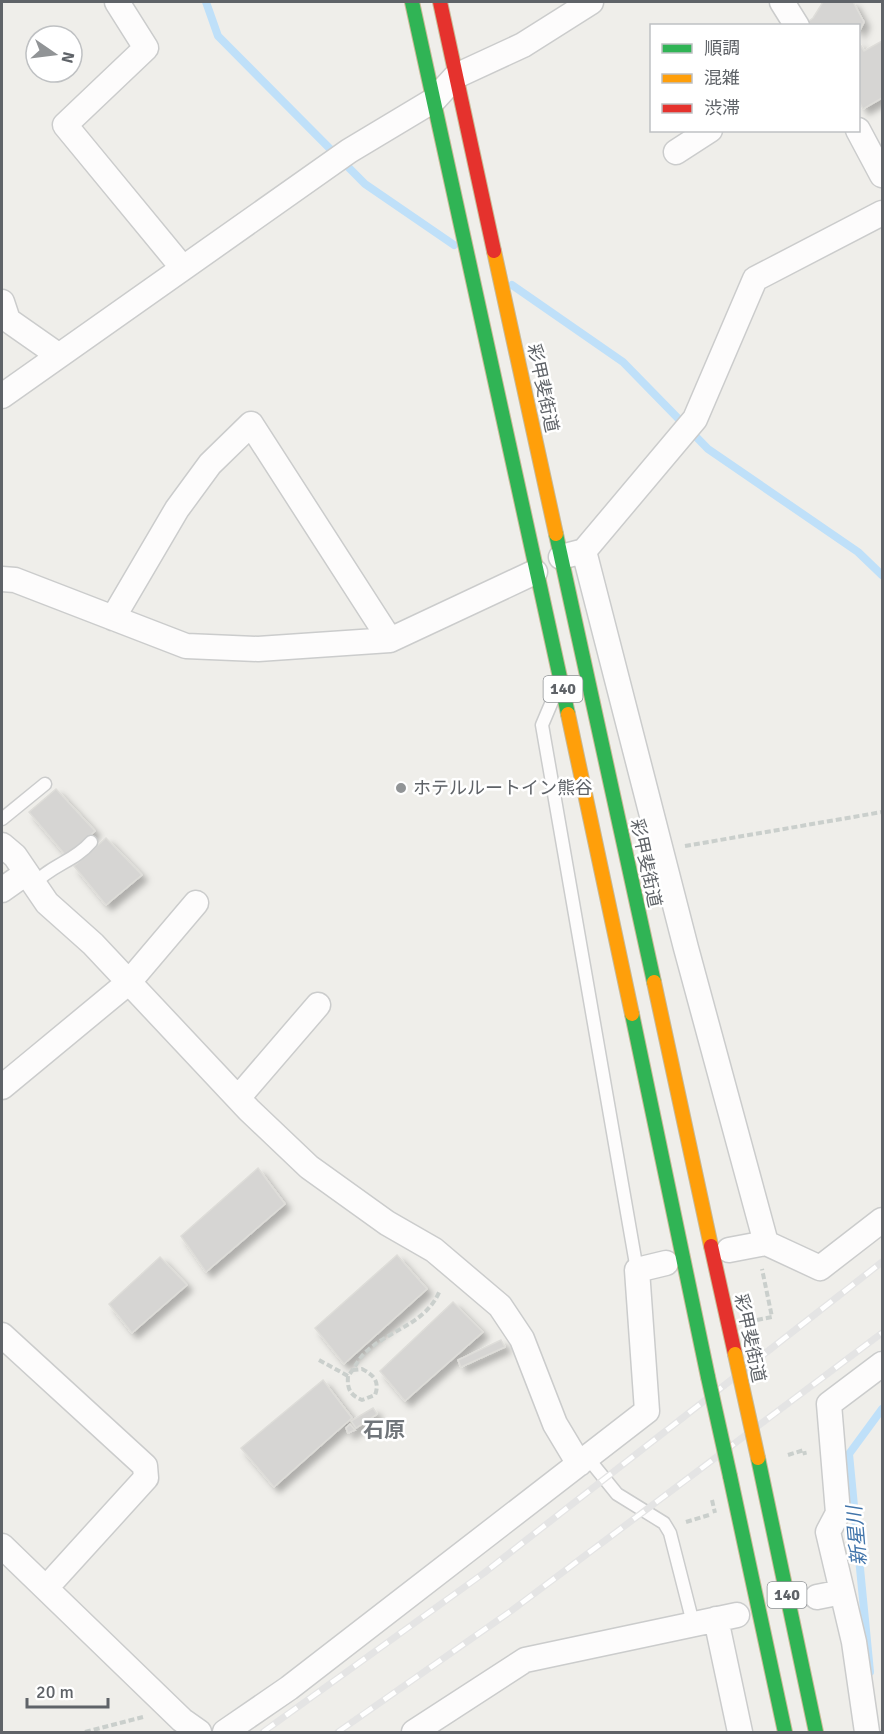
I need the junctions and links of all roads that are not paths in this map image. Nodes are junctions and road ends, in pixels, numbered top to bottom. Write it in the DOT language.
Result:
graph roads {
  1 [pos="117,2"];
  2 [pos="412,2"];
  3 [pos="440,2"];
  4 [pos="591,2"];
  5 [pos="782,2"];
  6 [pos="796,24"];
  7 [pos="456,76"];
  8 [pos="434,100"];
  9 [pos="707,132"];
  10 [pos="859,132"];
  11 [pos="676,152"];
  12 [pos="882,175"];
  13 [pos="882,213"];
  14 [pos="182,267"];
  15 [pos="2,302"];
  16 [pos="58,355"];
  17 [pos="2,396"];
  18 [pos="572,554"];
  19 [pos="535,572"];
  20 [pos="2,579"];
  21 [pos="113,618"];
  22 [pos="390,640"];
  23 [pos="561,680"];
  24 [pos="45,784"];
  25 [pos="2,819"];
  26 [pos="91,842"];
  27 [pos="2,845"];
  28 [pos="30,878"];
  29 [pos="2,890"];
  30 [pos="196,903"];
  31 [pos="129,982"];
  32 [pos="318,1005"];
  33 [pos="2,1087"];
  34 [pos="238,1098"];
  35 [pos="882,1220"];
  36 [pos="729,1250"];
  37 [pos="763,1251"];
  38 [pos="666,1263"];
  39 [pos="637,1270"];
  40 [pos="2,1335"];
  41 [pos="882,1364"];
  42 [pos="583,1460"];
  43 [pos="2,1547"];
  44 [pos="46,1588"];
  45 [pos="842,1592"];
  46 [pos="817,1597"];
  47 [pos="715,1619"];
  48 [pos="872,1696"];
  49 [pos="199,1732"];
  50 [pos="225,1732"];
  51 [pos="414,1732"];
  52 [pos="740,1732"];
  53 [pos="785,1732"];
  54 [pos="816,1732"];
  55 [pos="867,1732"];
  1 -- 14 [label="street"];
  2 -- 8 [label="highway, 140"];
  3 -- 7 [label="highway, 彩甲斐街道 / 140"];
  4 -- 7 [label="street"];
  5 -- 6 [label="street"];
  7 -- 8 [label="street"];
  7 -- 18 [label="highway, 彩甲斐街道 / 140"];
  8 -- 14 [label="street"];
  8 -- 19 [label="highway, 140"];
  9 -- 11 [label="street"];
  10 -- 12 [label="street"];
  13 -- 18 [label="street"];
  14 -- 16 [label="street"];
  15 -- 16 [label="street"];
  16 -- 17 [label="street"];
  18 -- 37 [label="street"];
  18 -- 54 [label="highway, 彩甲斐街道 / 140, bridge"];
  19 -- 22 [label="street"];
  19 -- 23 [label="highway, 140"];
  20 -- 21 [label="street"];
  21 -- 22 [label="street"];
  21 -- 22 [label="street"];
  23 -- 39 [label="lane"];
  23 -- 53 [label="highway, 140, bridge"];
  24 -- 25 [label="lane"];
  26 -- 28 [label="lane"];
  27 -- 28 [label="street"];
  28 -- 29 [label="street"];
  28 -- 31 [label="street"];
  30 -- 31 [label="street"];
  31 -- 33 [label="street"];
  31 -- 34 [label="street"];
  32 -- 34 [label="street"];
  34 -- 42 [label="street"];
  35 -- 37 [label="street"];
  36 -- 37 [label="street"];
  38 -- 39 [label="street"];
  39 -- 42 [label="street"];
  40 -- 44 [label="street"];
  41 -- 45 [label="street"];
  42 -- 47 [label="lane"];
  42 -- 50 [label="street"];
  43 -- 44 [label="street"];
  44 -- 49 [label="street"];
  45 -- 46 [label="street"];
  45 -- 48 [label="street"];
  47 -- 51 [label="street"];
  47 -- 52 [label="street"];
  48 -- 55 [label="street"];
}
